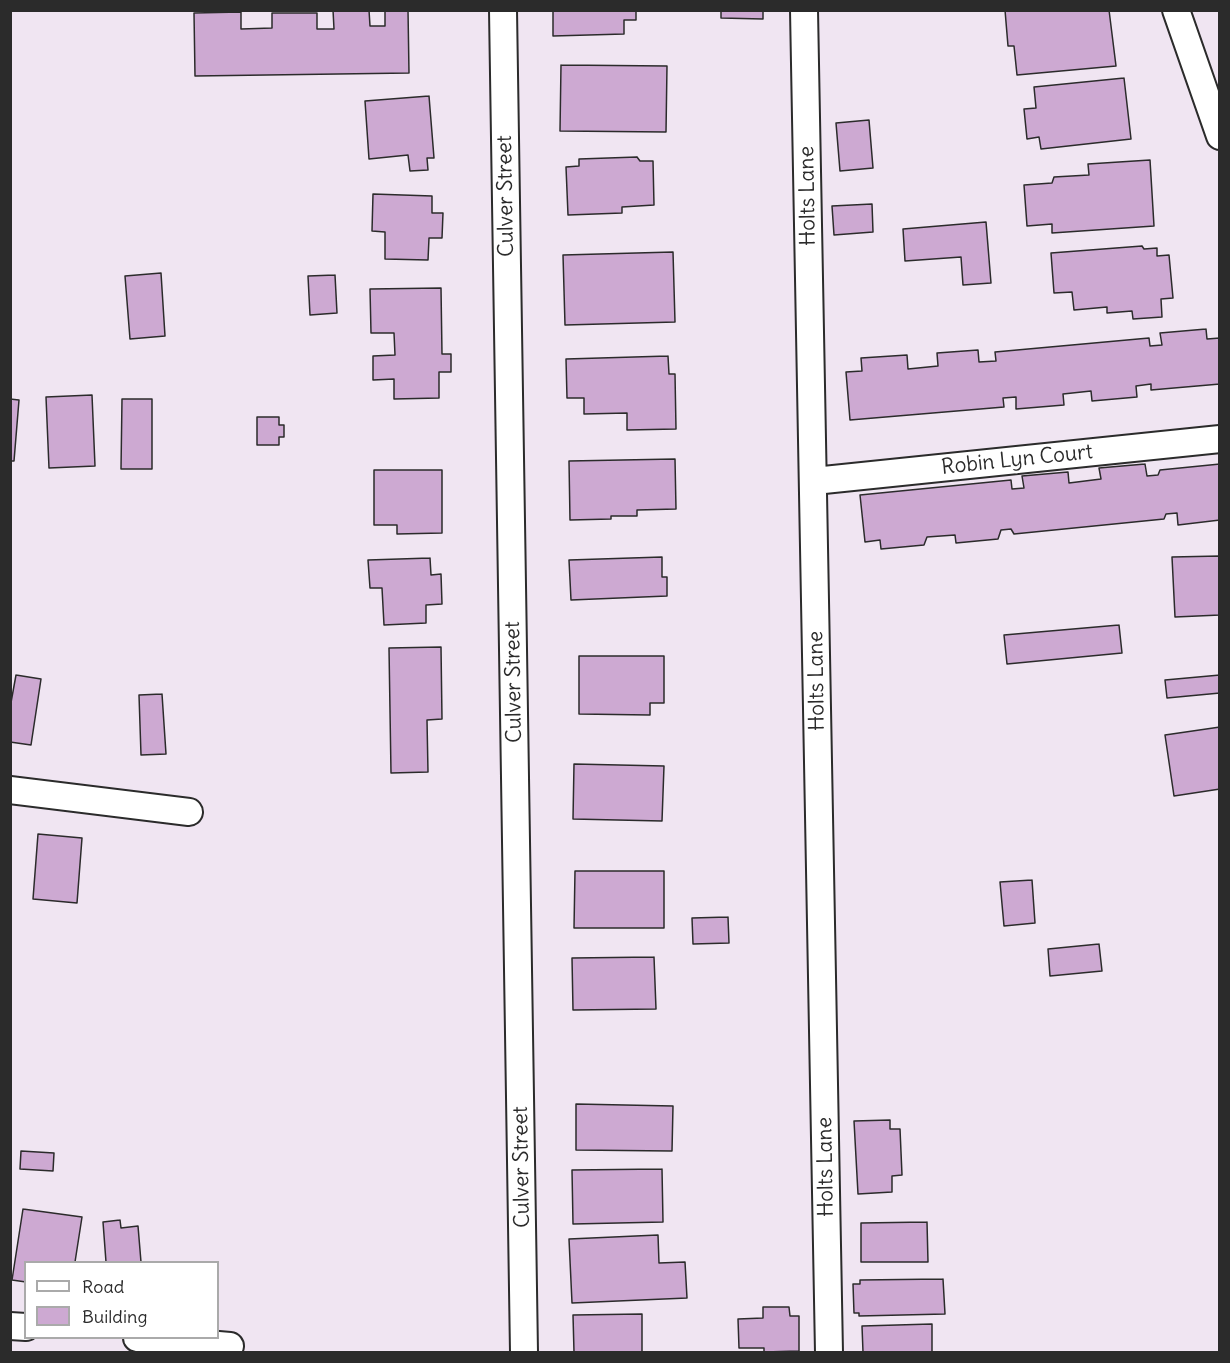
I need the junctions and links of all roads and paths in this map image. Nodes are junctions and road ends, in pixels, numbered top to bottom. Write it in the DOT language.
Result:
graph roads {
  1 [pos="504,10"];
  2 [pos="804,10"];
  3 [pos="1176,10"];
  4 [pos="1220,136"];
  5 [pos="1220,439"];
  6 [pos="814,481"];
  7 [pos="10,790"];
  8 [pos="189,812"];
  9 [pos="149,1339"];
  10 [pos="230,1346"];
  11 [pos="525,1353"];
  12 [pos="829,1353"];
  1 -- 11 [label="street, Culver Street"];
  2 -- 6 [label="street, Holts Lane"];
  3 -- 4 [label="street"];
  5 -- 6 [label="street, Robin Lyn Court"];
  6 -- 12 [label="street, Holts Lane"];
  7 -- 8 [label="street"];
  9 -- 10 [label="street"];
}
